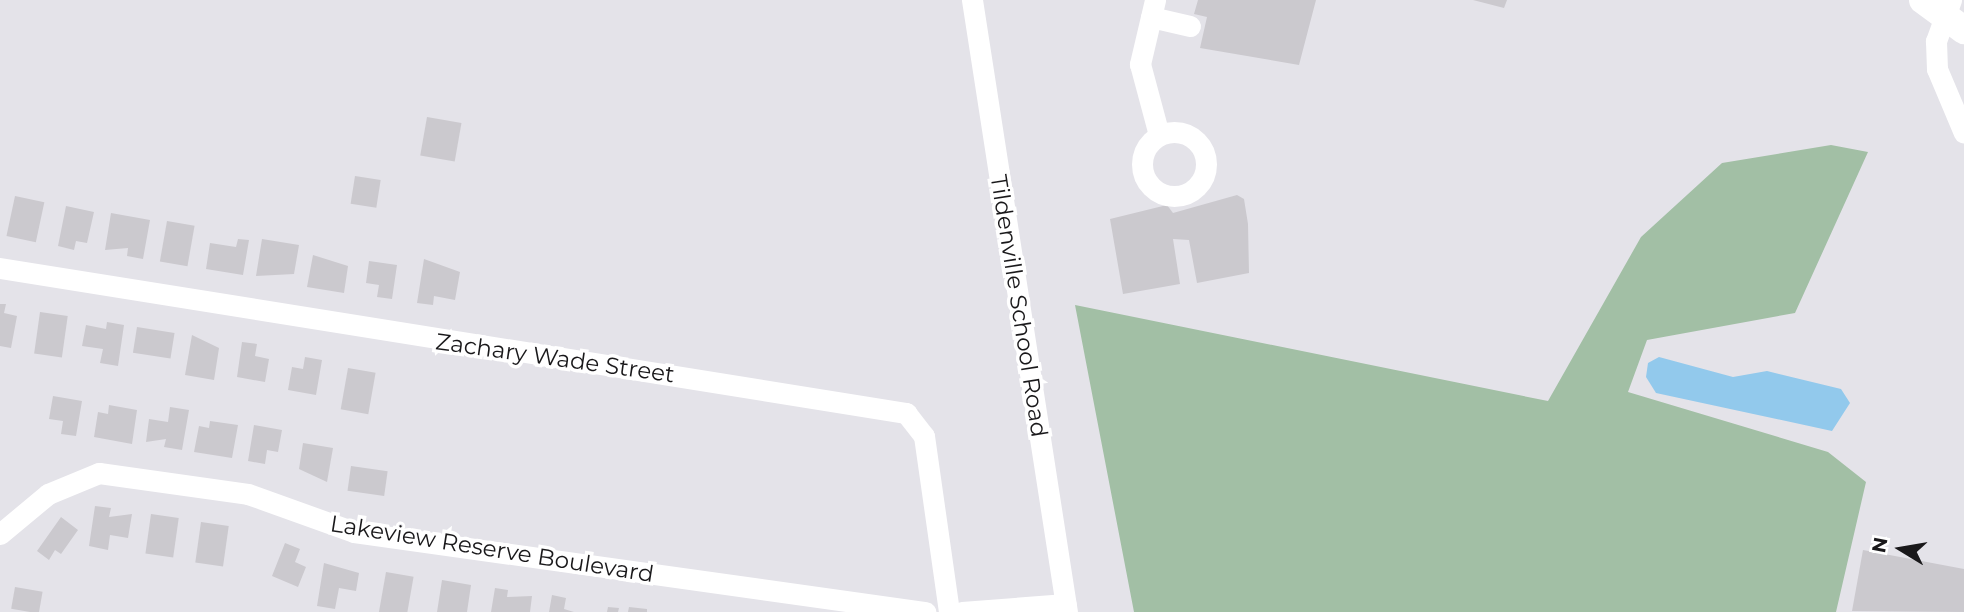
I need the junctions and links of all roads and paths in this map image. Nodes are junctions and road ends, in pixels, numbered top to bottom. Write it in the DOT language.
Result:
graph roads {
  1 [pos="972,0"];
  2 [pos="1923,0"];
  3 [pos="1153,9"];
  4 [pos="1953,16"];
  5 [pos="1190,26"];
  6 [pos="1964,133"];
  7 [pos="1159,135"];
  8 [pos="0,268"];
  9 [pos="0,534"];
  10 [pos="1066,608"];
  11 [pos="925,612"];
  12 [pos="949,612"];
  13 [pos="962,612"];
  1 -- 10 [label="street, Tildenville School Road"];
  2 -- 4 [label="main road"];
  3 -- 5 [label="street"];
  3 -- 7 [label="street"];
  4 -- 6 [label="street"];
  8 -- 12 [label="street, Zachary Wade Street"];
  9 -- 11 [label="street, Lakeview Reserve Boulevard"];
  10 -- 13 [label="street"];
}
